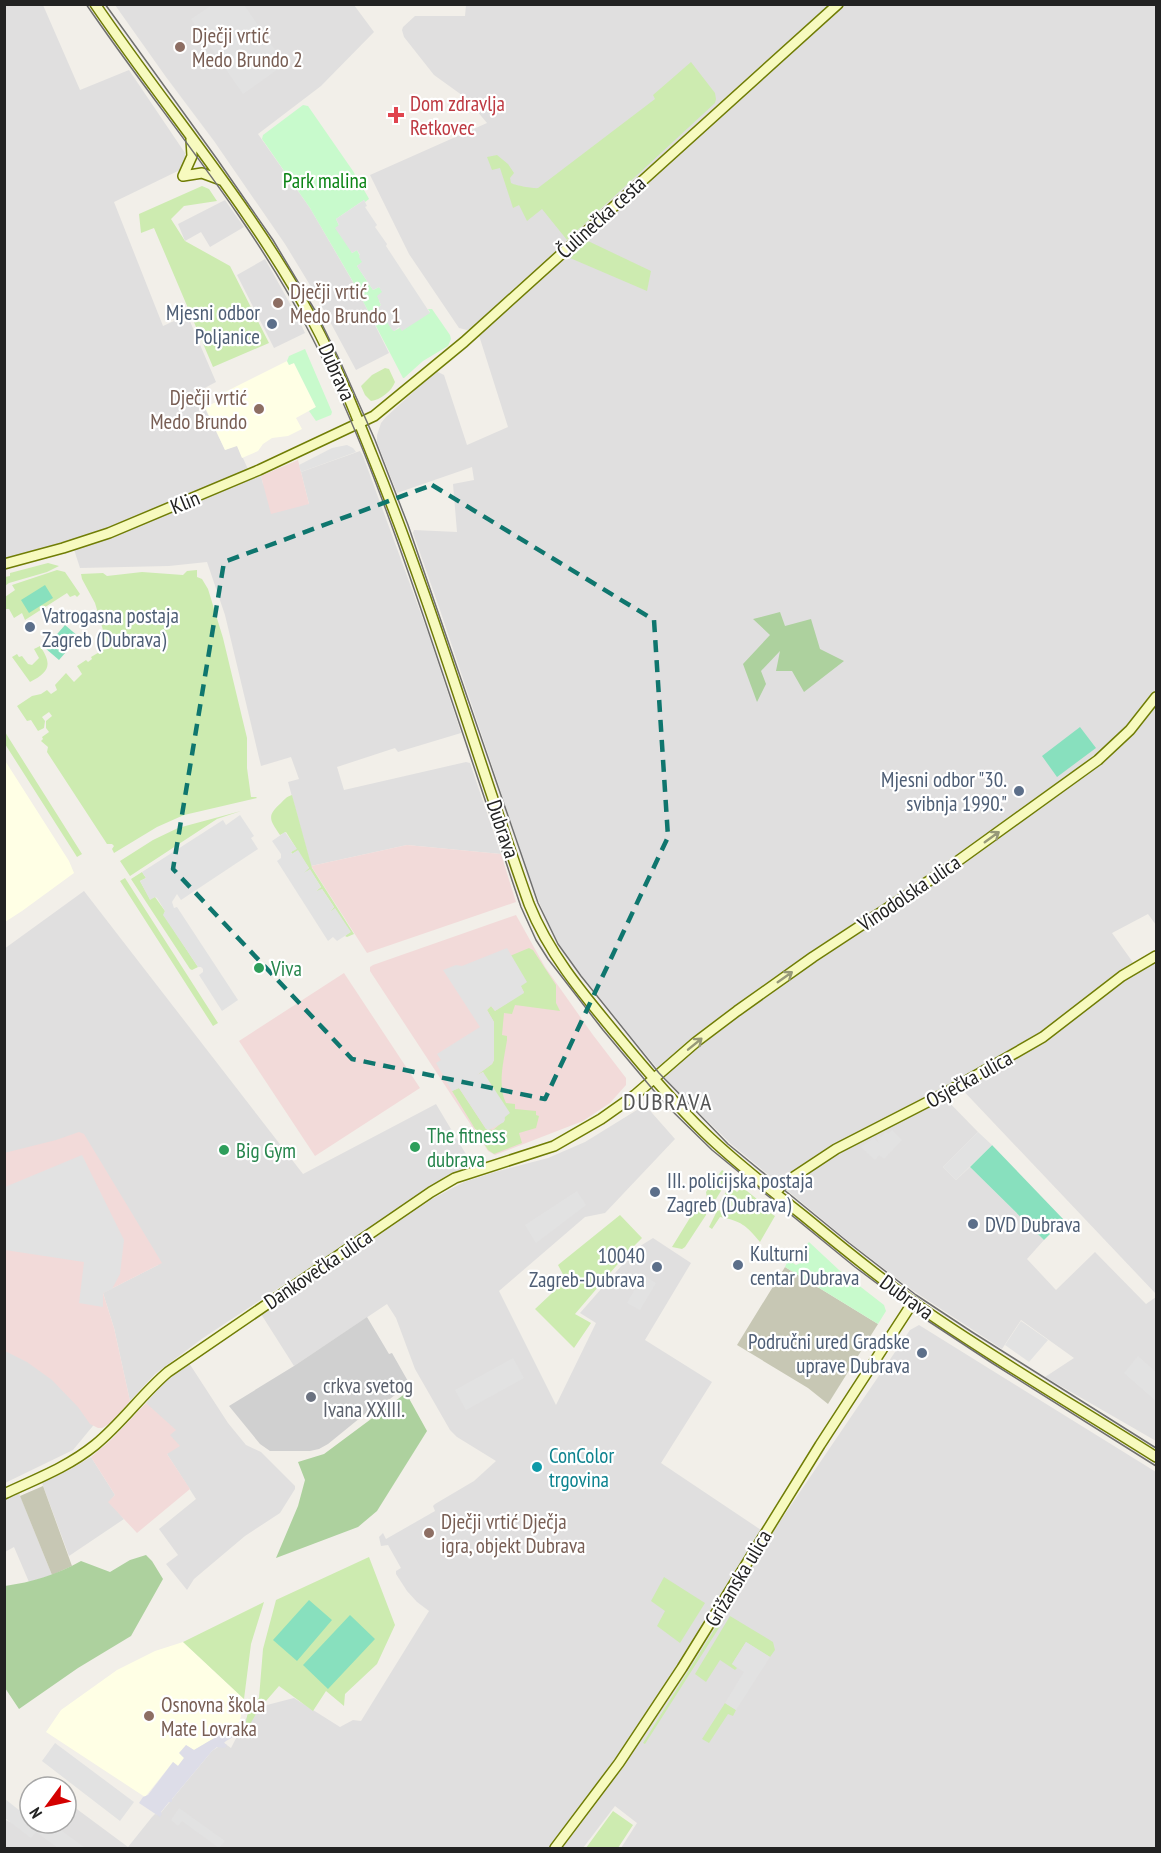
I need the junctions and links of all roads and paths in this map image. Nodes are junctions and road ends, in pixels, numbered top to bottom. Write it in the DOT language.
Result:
graph roads {
  1 [pos="95,4"];
  2 [pos="838,4"];
  3 [pos="191,139"];
  4 [pos="223,182"];
  5 [pos="359,424"];
  6 [pos="4,564"];
  7 [pos="1156,697"];
  8 [pos="1156,956"];
  9 [pos="653,1079"];
  10 [pos="775,1193"];
  11 [pos="913,1302"];
  12 [pos="1156,1457"];
  13 [pos="4,1494"];
  14 [pos="555,1848"];
  1 -- 3 [label="main road, Dubrava"];
  2 -- 5 [label="main road, Čulinečka cesta"];
  3 -- 4 [label="main road, Dubrava"];
  3 -- 4 [label="main road"];
  4 -- 5 [label="main road, Dubrava"];
  5 -- 6 [label="main road, Klin"];
  5 -- 9 [label="main road, Dubrava"];
  9 -- 7 [label="main road, Vinodolska ulica, one-way"];
  8 -- 10 [label="main road, Osječka ulica"];
  9 -- 10 [label="main road, Dubrava"];
  9 -- 13 [label="main road, Dankovečka ulica"];
  10 -- 11 [label="main road, Dubrava"];
  11 -- 12 [label="main road, Dubrava"];
  11 -- 14 [label="main road, Grižanska ulica"];
}
